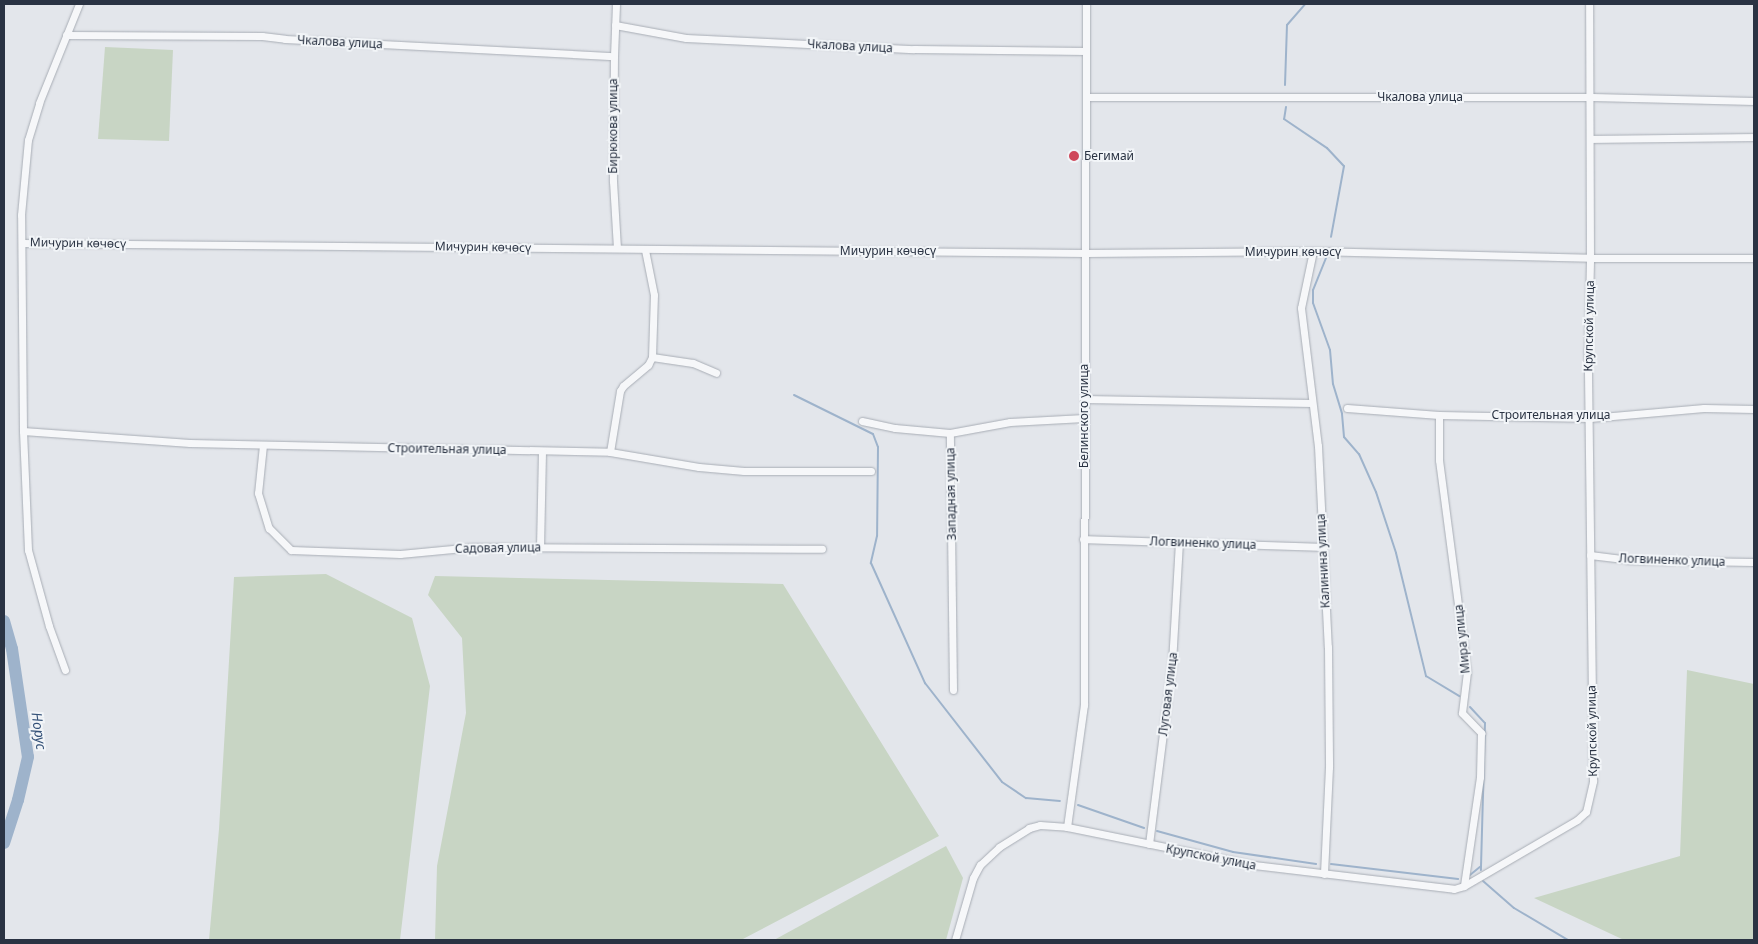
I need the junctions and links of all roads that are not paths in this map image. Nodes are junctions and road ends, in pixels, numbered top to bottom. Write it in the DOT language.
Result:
graph roads {
  1 [pos="79,4"];
  2 [pos="616,4"];
  3 [pos="1086,4"];
  4 [pos="1589,4"];
  5 [pos="615,25"];
  6 [pos="66,36"];
  7 [pos="1086,51"];
  8 [pos="614,56"];
  9 [pos="1086,97"];
  10 [pos="1590,97"];
  11 [pos="1754,101"];
  12 [pos="1754,137"];
  13 [pos="1590,139"];
  14 [pos="22,243"];
  15 [pos="617,248"];
  16 [pos="645,250"];
  17 [pos="1313,251"];
  18 [pos="1085,253"];
  19 [pos="1590,258"];
  20 [pos="1754,258"];
  21 [pos="652,357"];
  22 [pos="716,373"];
  23 [pos="1084,399"];
  24 [pos="1312,403"];
  25 [pos="1347,408"];
  26 [pos="1754,410"];
  27 [pos="1439,415"];
  28 [pos="1084,418"];
  29 [pos="1590,418"];
  30 [pos="862,421"];
  31 [pos="22,431"];
  32 [pos="950,433"];
  33 [pos="263,444"];
  34 [pos="542,451"];
  35 [pos="610,452"];
  36 [pos="871,472"];
  37 [pos="1083,540"];
  38 [pos="1179,542"];
  39 [pos="540,547"];
  40 [pos="1322,547"];
  41 [pos="822,549"];
  42 [pos="1590,555"];
  43 [pos="1754,562"];
  44 [pos="64,670"];
  45 [pos="953,690"];
  46 [pos="1067,827"];
  47 [pos="1149,844"];
  48 [pos="1324,874"];
  49 [pos="1464,886"];
  50 [pos="955,940"];
  1 -- 6 [label="street"];
  2 -- 5 [label="street, Бирюкова улица"];
  3 -- 7 [label="street, Белинского улица"];
  4 -- 10 [label="street, Крупской улица"];
  5 -- 7 [label="street, Чкалова улица"];
  5 -- 8 [label="street, Бирюкова улица"];
  6 -- 8 [label="street, Чкалова улица"];
  6 -- 14 [label="street"];
  7 -- 9 [label="street, Белинского улица"];
  8 -- 15 [label="street, Бирюкова улица"];
  9 -- 10 [label="street, Чкалова улица"];
  9 -- 18 [label="street, Белинского улица"];
  10 -- 11 [label="street, Чкалова улица"];
  10 -- 13 [label="street, Крупской улица"];
  12 -- 13 [label="street"];
  13 -- 19 [label="street, Крупской улица"];
  14 -- 15 [label="street, Мичурин көчөсү"];
  14 -- 31 [label="street"];
  15 -- 16 [label="street, Мичурин көчөсү"];
  16 -- 18 [label="street, Мичурин көчөсү"];
  16 -- 21 [label="street"];
  17 -- 18 [label="street, Мичурин көчөсү"];
  17 -- 19 [label="street, Мичурин көчөсү"];
  17 -- 24 [label="street, Калинина улица"];
  18 -- 23 [label="street, Белинского улица"];
  19 -- 20 [label="street, Мичурин көчөсү"];
  19 -- 29 [label="street, Крупской улица"];
  21 -- 22 [label="street"];
  21 -- 35 [label="street"];
  23 -- 24 [label="street"];
  23 -- 28 [label="street, Белинского улица"];
  24 -- 40 [label="street, Калинина улица"];
  25 -- 27 [label="street, Строительная улица"];
  26 -- 29 [label="street, Строительная улица"];
  27 -- 29 [label="street, Строительная улица"];
  27 -- 49 [label="street, Мира улица"];
  28 -- 32 [label="street, Западная улица"];
  28 -- 37 [label="street, Белинского улица"];
  29 -- 42 [label="street, Крупской улица"];
  30 -- 32 [label="street"];
  31 -- 33 [label="street, Строительная улица"];
  31 -- 44 [label="street"];
  32 -- 45 [label="street, Западная улица"];
  33 -- 34 [label="street, Строительная улица"];
  33 -- 39 [label="street, Садовая улица"];
  34 -- 35 [label="street, Строительная улица"];
  34 -- 39 [label="street"];
  35 -- 36 [label="street, Строительная улица"];
  37 -- 38 [label="street, Логвиненко улица"];
  37 -- 46 [label="street, Белинского улица"];
  38 -- 40 [label="street, Логвиненко улица"];
  38 -- 47 [label="street, Луговая улица"];
  39 -- 41 [label="street, Садовая улица"];
  40 -- 48 [label="street, Калинина улица"];
  42 -- 43 [label="street, Логвиненко улица"];
  42 -- 49 [label="street, Крупской улица"];
  46 -- 47 [label="street, Крупской улица"];
  46 -- 50 [label="street, Крупской улица"];
  47 -- 48 [label="street, Крупской улица"];
  48 -- 49 [label="street, Крупской улица"];
}
